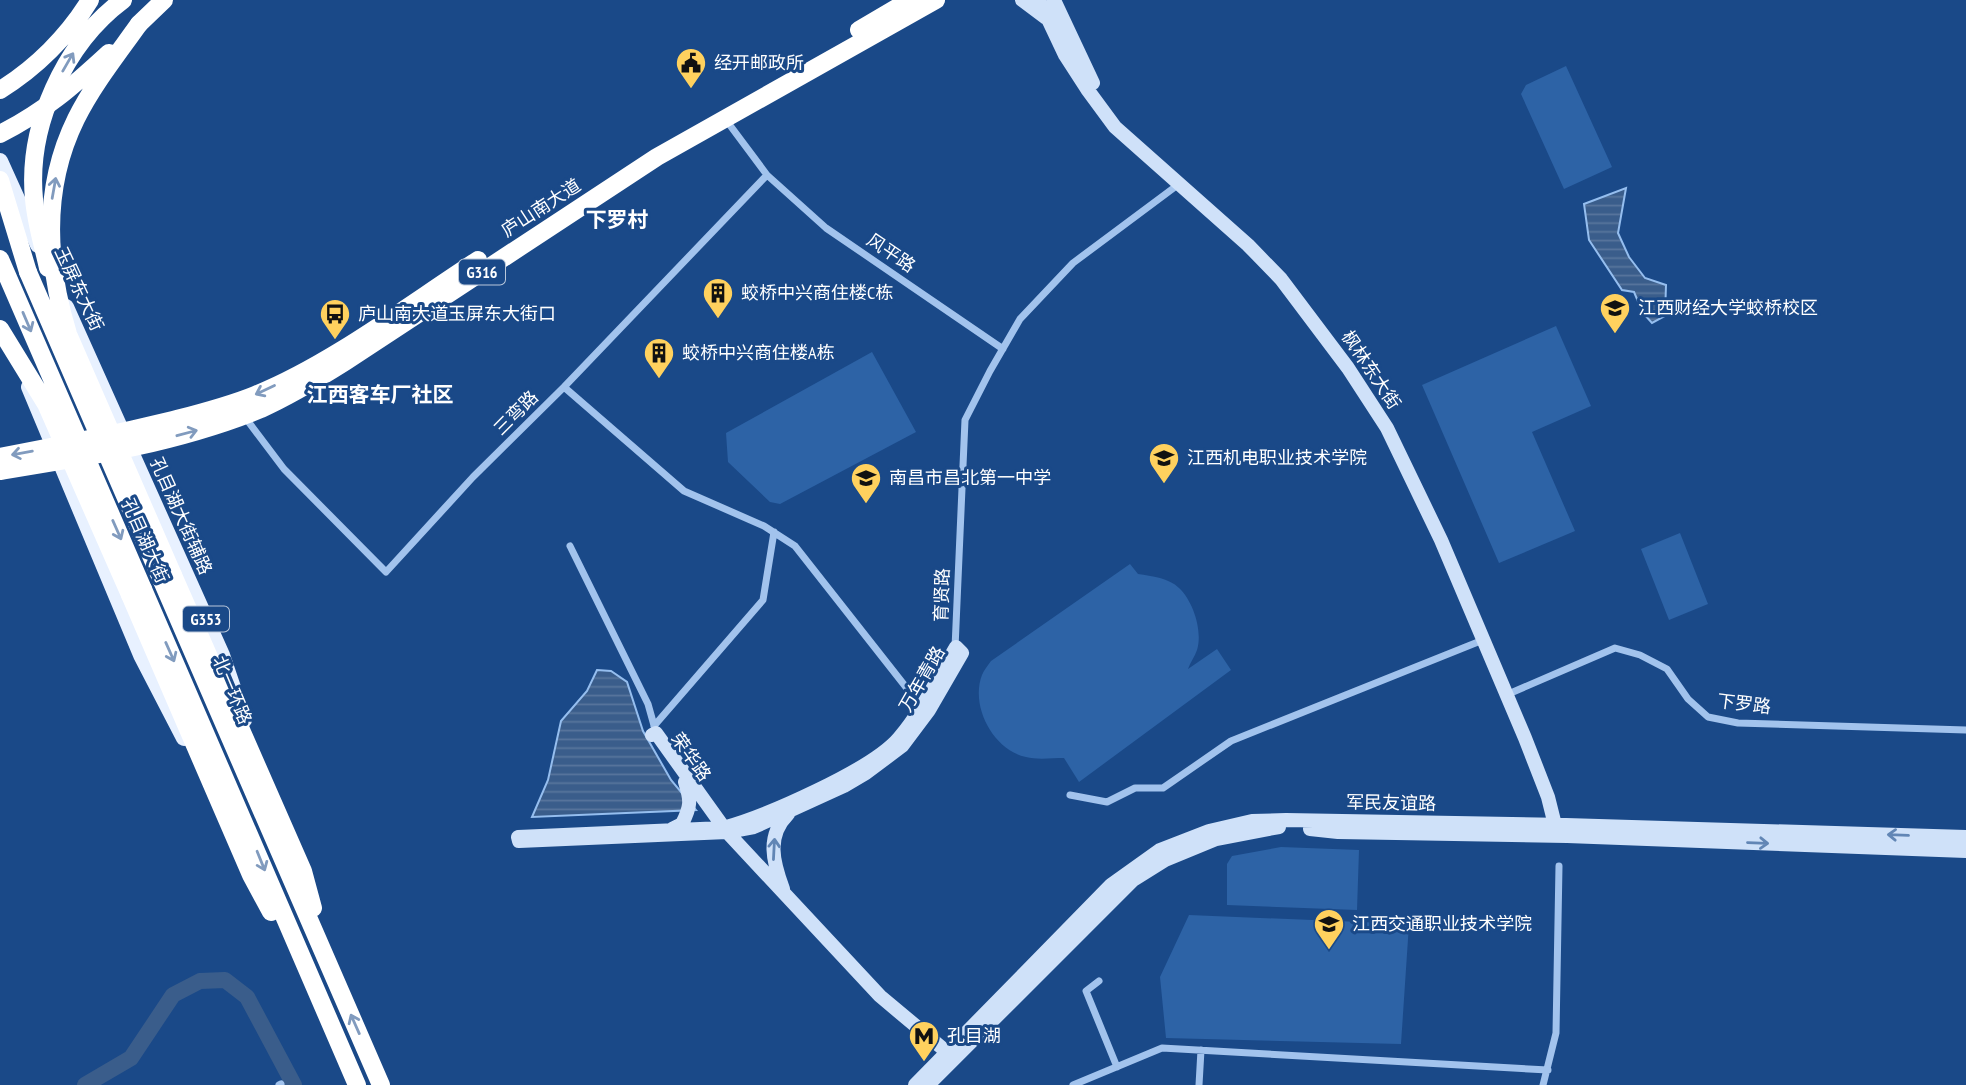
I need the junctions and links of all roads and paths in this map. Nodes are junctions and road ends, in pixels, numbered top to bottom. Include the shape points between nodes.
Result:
1 (90, 0) edge
2 (123, 0) edge
3 (164, 0) edge
4 (910, 0) edge
5 (936, 0) edge
6 (1022, 0) edge
7 (1039, 0) edge
8 (1054, 0) edge
9 (1066, 0) edge
10 (1049, 21) junction
11 (139, 24) junction
12 (1068, 31) junction
13 (0, 90) edge
14 (725, 119) junction
15 (0, 134) edge
16 (0, 161) edge
17 (767, 175) junction
18 (0, 180) edge
19 (1179, 184) junction
20 (0, 207) edge
21 (0, 259) edge
22 (48, 268) junction
23 (28, 272) junction
24 (0, 317) edge
25 (0, 329) edge
26 (1003, 349) junction
27 (564, 387) junction
28 (243, 416) junction
29 (127, 440) junction
30 (57, 454) junction
31 (0, 457) edge
32 (0, 471) edge
33 (774, 532) junction
34 (570, 546) dead end
35 (168, 578) junction
36 (136, 592) junction
37 (1483, 640) junction
38 (956, 648) junction
39 (1513, 692) junction
40 (655, 729) junction
41 (1966, 730) edge
42 (684, 780) junction
43 (1070, 795) dead end
44 (793, 809) junction
45 (276, 811) junction
46 (224, 814) junction
47 (722, 830) junction
48 (1561, 830) junction
49 (667, 831) junction
50 (1966, 837) edge
51 (1966, 851) edge
52 (1559, 866) dead end
53 (784, 893) junction
54 (328, 962) junction
55 (1098, 981) dead end
56 (318, 994) junction
57 (1201, 1050) junction
58 (949, 1058) junction
59 (1117, 1067) junction
60 (1548, 1070) junction
61 (357, 1085) edge
62 (381, 1085) edge
63 (915, 1085) edge
64 (928, 1085) edge
65 (1073, 1085) edge
66 (1199, 1085) edge
67 (1543, 1085) edge

1 - 13 highway via 32,68
22 -> 2 highway via 34,197 36,149 51,93 69,57
3 - 11 highway
4 -> 29 highway, 庐山南大道 / G316 via 628,163 290,378
5 - 14 highway, 庐山南大道 / G316
6 - 10 street
7 - 10 street, 枫林东大街
8 - 12 street, 枫林东大街
9 - 12 street
10 - 19 street, 枫林东大街 via 1065,55 1115,127
11 - 15 highway, bridge via 66,93
35 -> 11 highway, bridge via 68,334 51,257 50,210 58,161 76,118
12 - 39 street, 枫林东大街 via 1090,80 1119,122 1277,265 1356,365 1392,426
14 - 17 street
14 - 28 highway, 庐山南大道 / G316 via 657,157 345,362
16 - 22 main road, 玉屏东大街
17 - 26 street, 风平路 via 826,228
17 - 27 street, 三弯路
18 - 23 highway
19 - 26 street, 育贤路 via 1073,263 1020,319
19 - 37 street, 枫林东大街 via 1281,279 1348,368 1387,428
20 - 23 highway
21 -> 36 highway, 孔目湖大街, bridge
22 - 29 main road, 玉屏东大街
23 - 35 highway, 北一环路, bridge
24 - 30 main road
25 - 36 highway, bridge via 46,404
26 - 38 street, 育贤路 via 965,421
27 - 28 street, 三弯路 via 386,572 284,469
27 - 33 street, 育贤路 via 684,491
29 -> 28 highway, 庐山南大道 / G316
29 - 30 highway, 庐山南大道 / G316
29 - 45 main road, 孔目湖大街辅路 / G353 via 222,655
30 -> 31 highway, 庐山南大道 / G316
30 - 32 highway, 庐山南大道 / G316
30 - 46 main road via 141,655
33 - 38 street, 育贤路 via 795,546 909,691
33 - 40 street via 763,600
34 - 40 street via 648,704
35 - 45 highway
35 - 54 highway, 北一环路
36 - 46 highway
36 -> 56 highway, 孔目湖大街
37 - 43 street via 1231,741 1164,788 1135,788 1107,802
37 - 48 street, 枫林东大街
38 - 44 street, 万年青路 via 962,653 902,746 866,773
38 - 47 street, 万年青路 via 897,740 840,778
39 - 41 street, 下罗路 via 1615,648 1667,669 1688,699 1708,717 1738,723
39 - 48 street, 枫林东大街 via 1557,797
40 - 42 street, 荣华路 via 652,735
40 - 47 street, 荣华路
42 - 47 street, 荣华路
42 - 49 street via 691,799 687,814 682,824
44 - 47 street, 万年青路 via 754,827
53 -> 44 street via 772,846 780,821
45 - 54 highway, G353 via 303,871
46 - 56 highway via 251,875
47 - 49 street, 万年青路
47 - 49 street, 万年青路 via 519,841 518,837
47 - 53 street, 荣华路
47 - 58 street, 荣华路 via 877,1000
50 -> 48 street, 军民友谊路
48 -> 51 street, 军民友谊路
48 - 58 street, 军民友谊路 via 1286,820 1252,821 1209,831 1160,850 1111,885
52 - 60 street via 1556,1033
53 - 58 street, 荣华路 via 880,996
62 -> 54 highway, 北一环路 / G353
55 - 59 street via 1086,991
56 - 61 highway
57 - 59 street via 1162,1048
57 - 60 street
57 - 66 street
58 - 63 street, 军民友谊路
58 - 64 street, 军民友谊路
59 - 65 street
60 - 67 street

